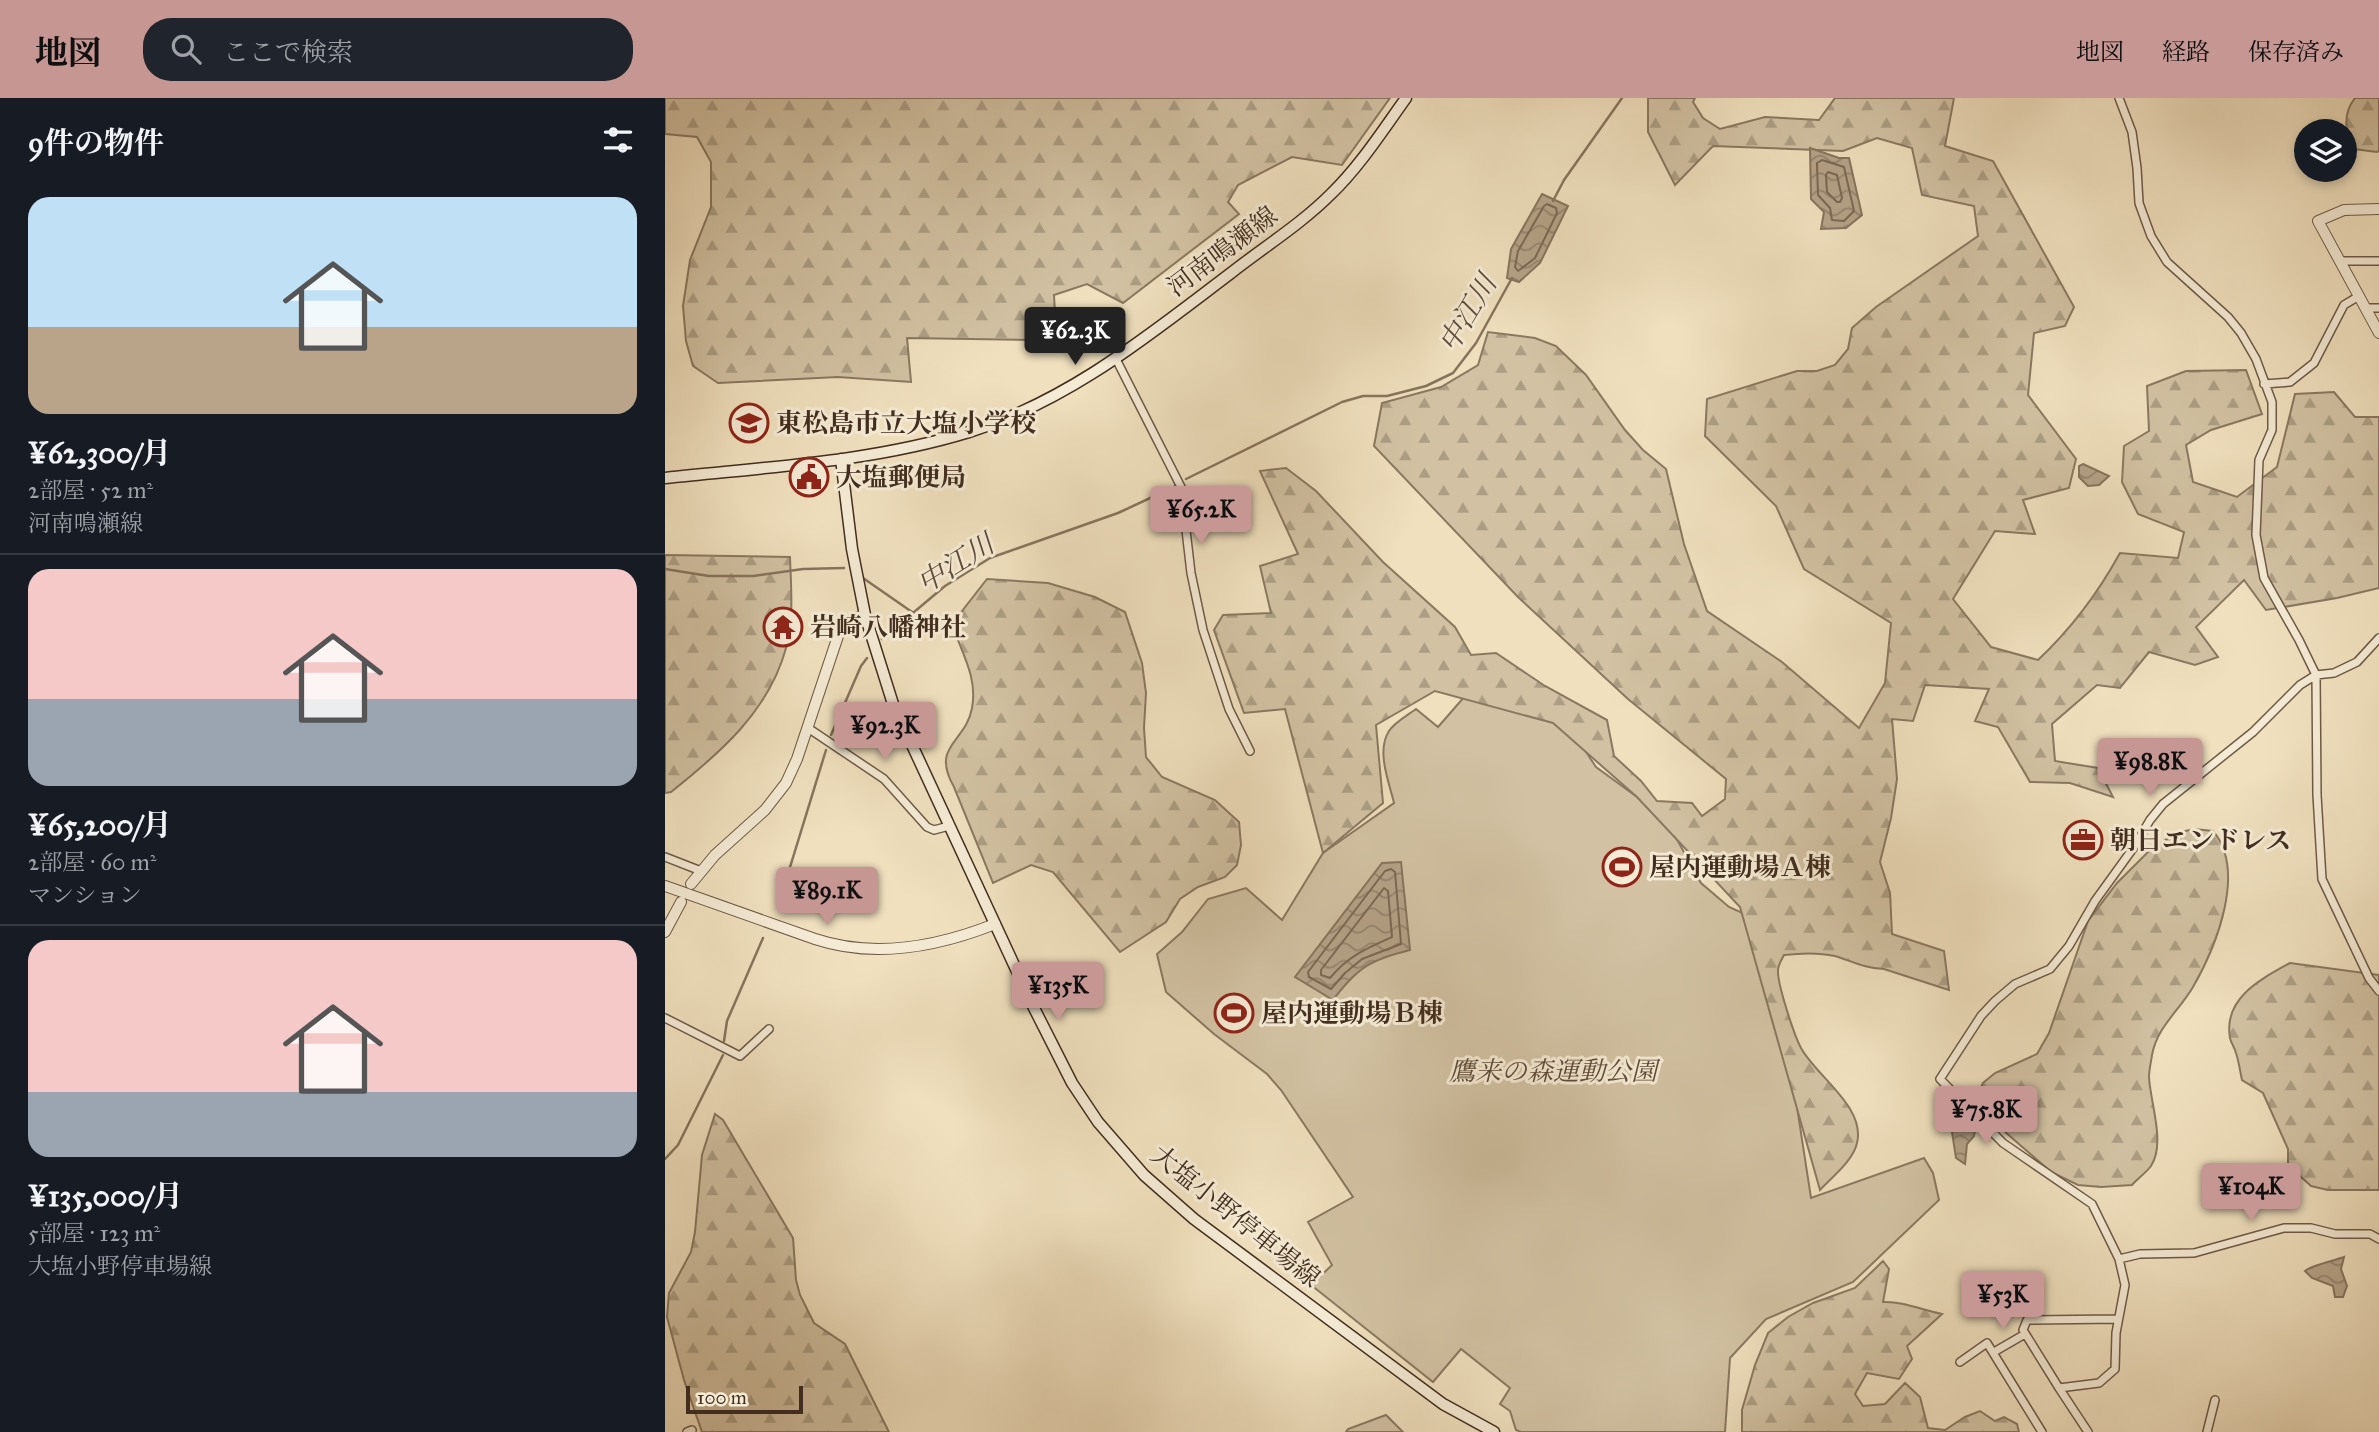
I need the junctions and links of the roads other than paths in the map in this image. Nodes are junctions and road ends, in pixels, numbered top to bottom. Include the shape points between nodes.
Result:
1 (1406, 98) edge
2 (2119, 98) edge
3 (2379, 209) edge
4 (2340, 261) junction
5 (2379, 261) edge
6 (2359, 296) junction
7 (2365, 308) junction
8 (2379, 308) edge
9 (2379, 333) edge
10 (1116, 359) junction
11 (2264, 384) junction
12 (841, 459) junction
13 (665, 478) edge
14 (865, 615) junction
15 (2379, 638) edge
16 (2316, 675) junction
17 (808, 727) junction
18 (1250, 751) dead end
19 (949, 826) junction
20 (665, 857) edge
21 (701, 871) junction
22 (691, 884) dead end
23 (665, 886) edge
24 (681, 902) dead end
25 (995, 924) junction
26 (665, 932) edge
27 (2379, 991) edge
28 (665, 1018) edge
29 (769, 1029) dead end
30 (2379, 1238) edge
31 (2119, 1259) junction
32 (2118, 1319) junction
33 (2025, 1334) junction
34 (1994, 1352) junction
35 (1960, 1362) dead end
36 (2059, 1388) junction
37 (2215, 1400) dead end
38 (1495, 1432) edge
39 (2042, 1432) edge
40 (2088, 1432) edge
41 (2207, 1432) edge

1 - 10 main road, 河南鳴瀬線 via 1364,156 1320,205
2 - 11 street via 2132,132 2139,203 2151,236 2167,262 2241,333
3 - 4 street via 2344,210 2318,221
4 - 5 street
4 - 6 street
6 - 7 street
6 - 11 street via 2344,305 2313,363 2290,382
7 - 8 street
7 - 9 street
10 - 12 main road, 河南鳴瀬線 via 1000,421 945,439
10 - 18 street via 1181,487 1203,630 1229,709
11 - 16 street via 2272,402 2272,430 2259,460 2256,535 2264,578
12 - 13 main road, 河南鳴瀬線
12 - 14 main road, 大塩小野停車場線
14 - 17 street via 852,619 839,633
14 - 19 main road, 大塩小野停車場線 via 894,704
15 - 16 street via 2357,662 2334,673
16 - 27 street via 2322,879
16 - 31 street via 2164,804 2050,970 2015,984 1996,1001 1940,1079 2003,1143 2092,1204
17 - 19 street via 884,779 927,827
17 - 21 street via 776,797
19 - 25 main road, 大塩小野停車場線
20 - 21 street
21 - 22 street
23 - 25 street via 826,943 860,950 907,949
24 - 26 street
25 - 38 main road, 大塩小野停車場線 via 1072,1083 1144,1175 1194,1219 1443,1404
28 - 29 street via 740,1056
30 - 31 street via 2284,1228 2195,1253 2148,1253
31 - 32 street via 2125,1286
32 - 33 street via 2027,1320
32 - 36 street via 2115,1369 2099,1383
33 - 34 street
33 - 36 street
34 - 35 street via 1987,1343
34 - 39 street
36 - 40 street
37 - 41 street

